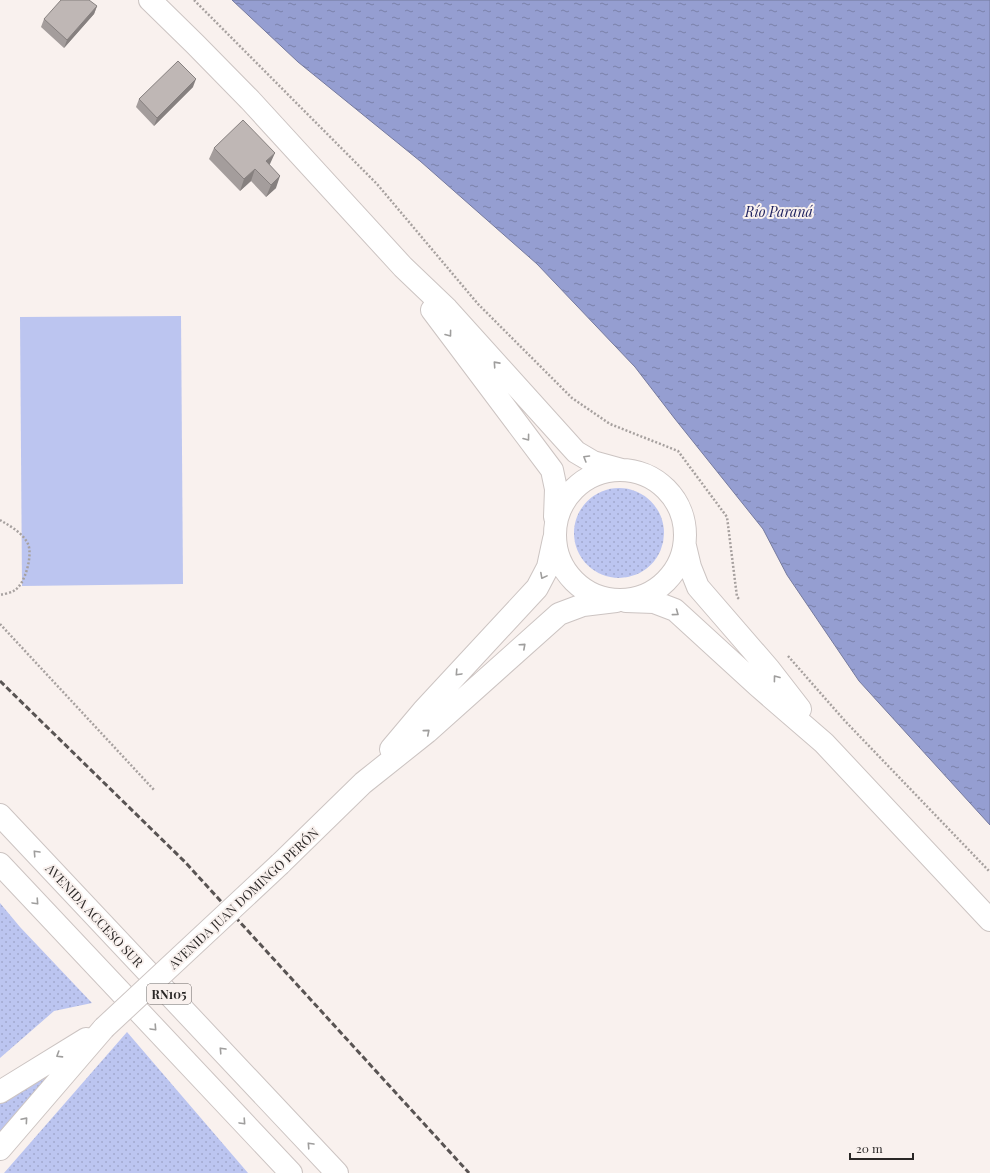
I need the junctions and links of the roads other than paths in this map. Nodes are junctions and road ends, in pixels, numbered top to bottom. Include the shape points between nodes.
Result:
1 (150, 0) edge
2 (404, 267) junction
3 (622, 470) junction
4 (555, 530) junction
5 (685, 546) junction
6 (621, 601) junction
7 (824, 743) junction
8 (363, 783) junction
9 (0, 815) edge
10 (0, 864) edge
11 (990, 920) edge
12 (104, 1028) junction
13 (0, 1092) edge
14 (0, 1149) edge
15 (291, 1173) edge
16 (337, 1173) edge

1 - 2 main road via 250,100
3 -> 2 main road via 593,462 576,452 447,309
2 -> 4 main road via 437,318 552,470 556,489
3 - 4 main road via 604,472 587,478 572,490 561,505
3 - 5 main road via 644,474 663,486 678,503 685,524
4 - 6 main road via 558,557 567,574 580,588 597,597
4 -> 8 main road via 548,567 537,588 423,711
5 - 6 main road via 678,566 665,584 647,595
7 -> 5 main road via 769,669 698,587
6 -> 7 main road via 654,602 675,610
8 -> 6 main road via 427,732 559,614 583,605
7 - 11 main road
8 - 12 main road, AVENIDA JUAN DOMINGO PERÓN, bridge
16 -> 9 main road, AVENIDA ACCESO SUR / RN105
10 -> 15 main road, RN105
12 -> 13 main road, AVENIDA JUAN DOMINGO PERÓN
14 -> 12 main road, AVENIDA JUAN DOMINGO PERÓN

